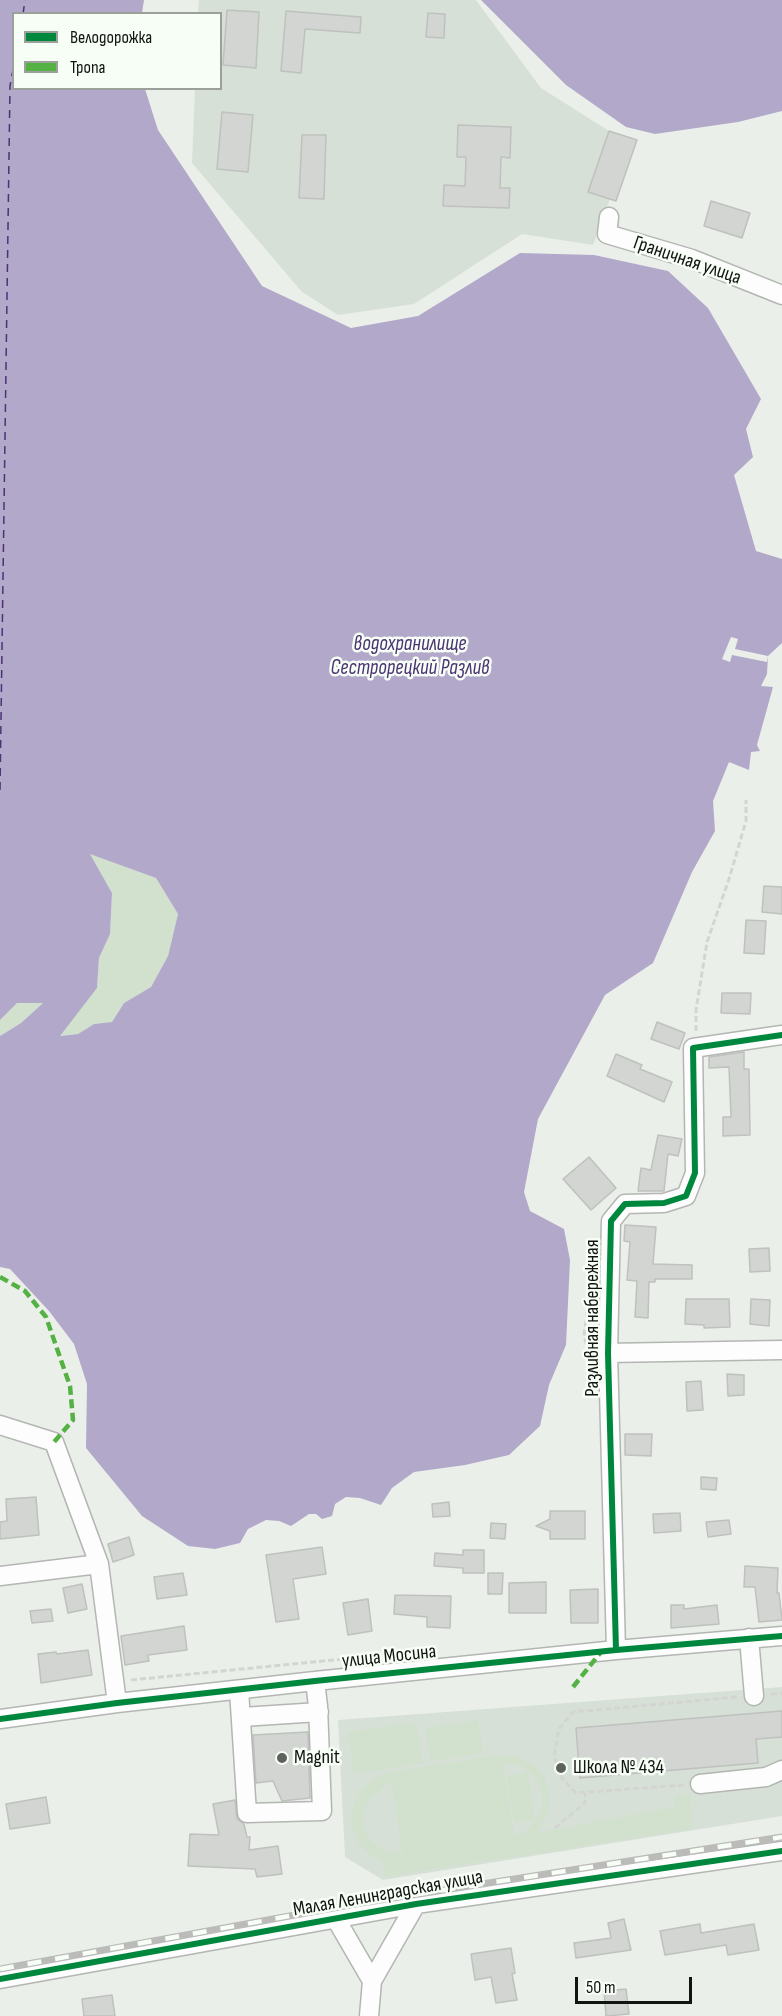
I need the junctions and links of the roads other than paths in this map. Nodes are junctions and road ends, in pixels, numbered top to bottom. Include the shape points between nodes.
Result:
1 (609, 217) dead end
2 (782, 295) edge
3 (782, 1035) edge
4 (782, 1350) edge
5 (608, 1353) junction
6 (0, 1425) edge
7 (99, 1564) junction
8 (0, 1576) edge
9 (782, 1636) edge
10 (749, 1638) junction
11 (616, 1650) junction
12 (315, 1681) junction
13 (239, 1690) junction
14 (754, 1695) road end
15 (117, 1703) junction
16 (319, 1712) junction
17 (242, 1717) junction
18 (0, 1719) edge
19 (782, 1770) edge
20 (700, 1784) road end
21 (782, 1851) edge
22 (416, 1905) junction
23 (336, 1919) junction
24 (0, 1979) edge
25 (372, 1981) junction
26 (369, 2016) edge

1 - 2 street, Граничная улица via 608,234 692,259
3 - 5 street, Разливная набережная via 693,1048 695,1173 686,1196 664,1203 625,1204 611,1221
4 - 5 street
5 - 11 street, Разливная набережная
6 - 7 street via 54,1442
7 - 8 street
7 - 15 street
9 - 10 street, улица Мосина
10 - 11 street, улица Мосина
10 - 14 street
11 - 12 street, улица Мосина
12 - 13 street, улица Мосина
12 - 16 street
13 - 15 street, улица Мосина
13 - 17 street
15 - 18 street, улица Мосина
16 - 17 street
16 - 17 street via 322,1811 247,1814
19 - 20 street via 766,1777
21 - 22 street, Малая Ленинградская улица
22 - 23 street, Малая Ленинградская улица
22 - 25 street
23 - 24 street, Малая Ленинградская улица
23 - 25 street
25 - 26 street

